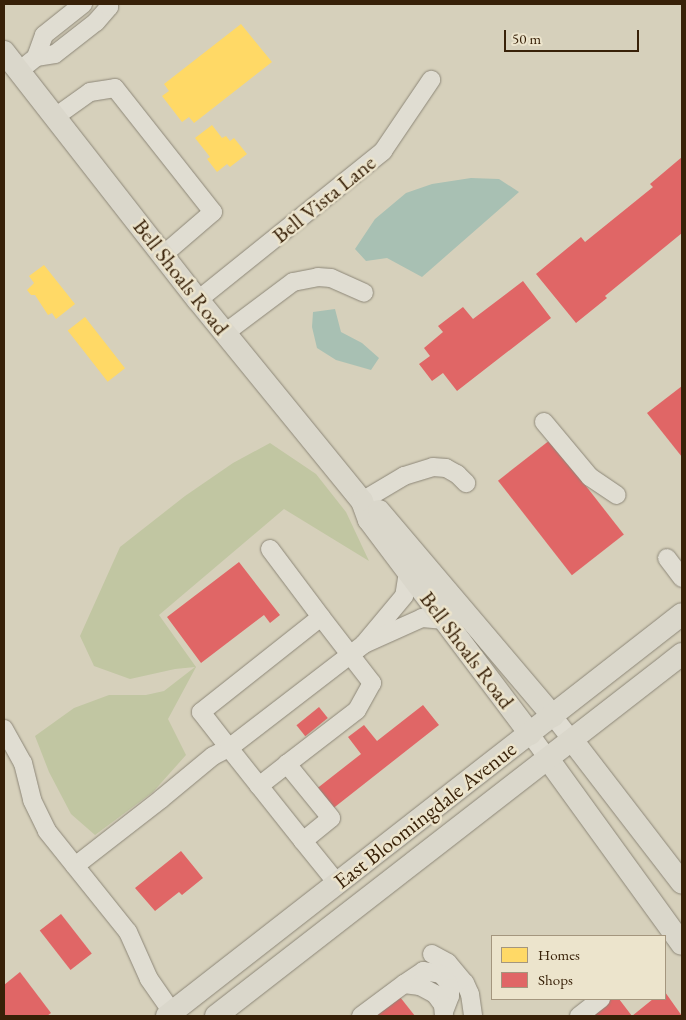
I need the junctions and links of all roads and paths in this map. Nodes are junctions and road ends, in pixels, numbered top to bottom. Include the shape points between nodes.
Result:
1 (109, 4) edge
2 (80, 6) edge
3 (90, 26) junction
4 (4, 52) edge
5 (27, 64) junction
6 (431, 80) dead end
7 (54, 117) junction
8 (163, 255) junction
9 (364, 293) dead end
10 (198, 300) junction
11 (225, 333) junction
12 (544, 422) dead end
13 (466, 484) dead end
14 (617, 495) dead end
15 (362, 501) junction
16 (270, 549) dead end
17 (667, 558) dead end
18 (408, 572) junction
19 (682, 578) edge
20 (682, 614) edge
21 (321, 617) junction
22 (445, 620) junction
23 (357, 649) junction
24 (682, 654) edge
25 (554, 716) junction
26 (4, 729) edge
27 (530, 734) junction
28 (572, 740) junction
29 (229, 748) junction
30 (548, 759) junction
31 (287, 764) junction
32 (259, 786) junction
33 (303, 840) junction
34 (75, 866) junction
35 (337, 883) junction
36 (682, 883) edge
37 (682, 944) edge
38 (432, 954) dead end
39 (601, 1000) edge
40 (473, 1013) edge
41 (170, 1014) edge
42 (444, 1014) edge
43 (216, 1016) edge
44 (361, 1016) edge
45 (579, 1016) edge

1 - 3 street
2 - 3 street
2 - 5 street via 44,35
3 - 5 street via 55,54
4 - 5 main road, Bell Shoals Road
5 - 7 main road, Bell Shoals Road
6 - 10 street, Bell Vista Lane via 383,151
7 - 8 main road, Bell Shoals Road
7 - 8 street via 90,92 116,88 213,212
8 - 10 main road, Bell Shoals Road
9 - 11 street via 331,278 318,276 293,282
10 - 11 main road, Bell Shoals Road
11 - 15 main road, Bell Shoals Road
12 - 14 street via 590,477
13 - 15 street via 446,468 433,467 404,476
15 - 18 main road, Bell Shoals Road via 369,520
15 - 25 main road, Bell Shoals Road via 378,510
16 - 21 street
17 - 19 street
18 - 22 main road, Bell Shoals Road
18 - 23 street via 404,596
20 - 25 main road, East Bloomingdale Avenue
21 - 23 street
21 - 29 street via 201,712
22 - 23 street via 422,618
22 - 27 main road, Bell Shoals Road
23 - 29 street
23 - 31 street via 372,683 357,710
24 - 28 main road, East Bloomingdale Avenue
25 - 27 main road, East Bloomingdale Avenue
25 - 28 street, Bell Shoals Road
26 - 34 street via 23,763 39,817
27 - 30 street, Bell Shoals Road
27 - 35 main road, East Bloomingdale Avenue
28 - 30 main road, East Bloomingdale Avenue
28 - 36 main road, Bell Shoals Road
29 - 32 street
29 - 34 street via 213,756
30 - 37 main road, Bell Shoals Road
30 - 43 main road, East Bloomingdale Avenue
31 - 32 street
31 - 33 street via 331,818
32 - 33 street
33 - 35 street
34 - 41 street via 128,932 149,980
35 - 41 main road, East Bloomingdale Avenue
38 - 40 street via 458,972 470,994
39 - 45 street
42 - 44 street via 450,996 448,982 441,974 423,971

